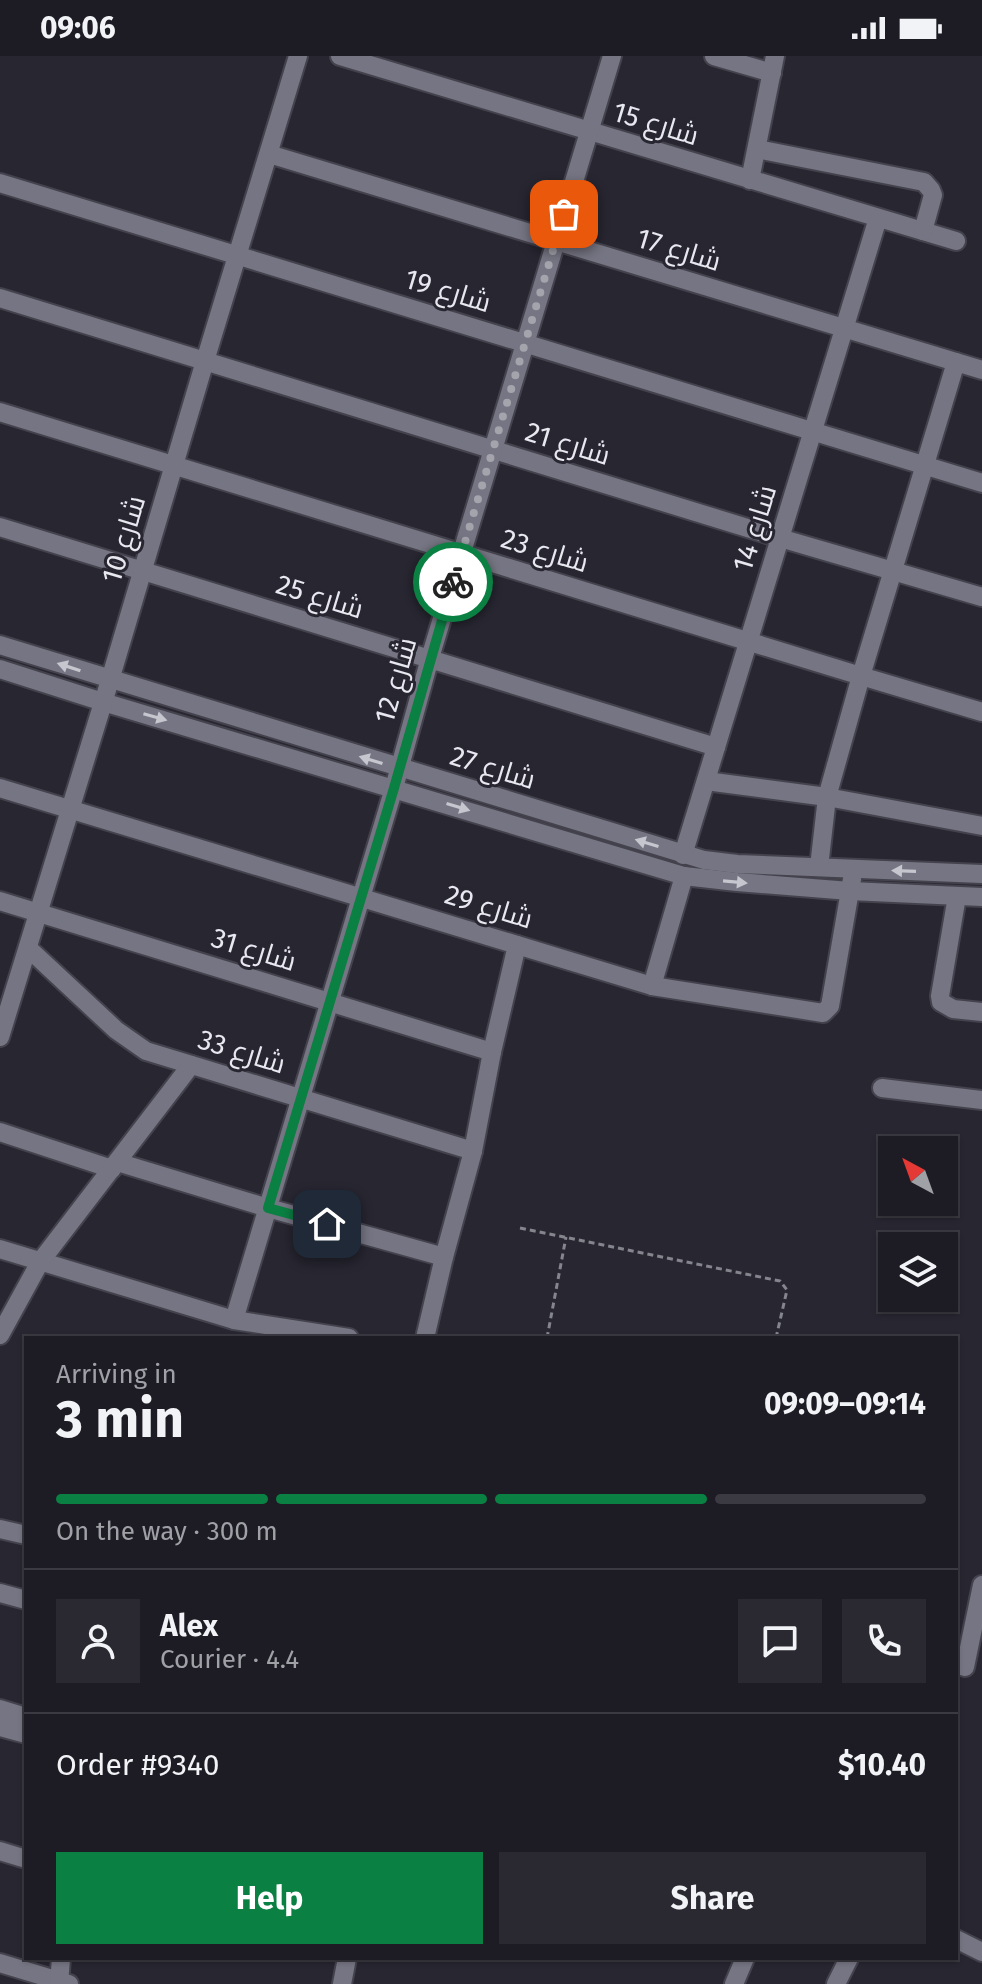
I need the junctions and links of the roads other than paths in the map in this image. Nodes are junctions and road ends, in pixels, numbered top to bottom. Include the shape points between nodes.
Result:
1 (298, 56) edge
2 (340, 56) edge
3 (612, 56) edge
4 (714, 56) edge
5 (773, 65) edge
6 (589, 132) junction
7 (757, 149) junction
8 (269, 154) junction
9 (750, 180) junction
10 (0, 183) edge
11 (878, 218) junction
12 (923, 231) junction
13 (956, 241) dead end
14 (556, 242) junction
15 (238, 254) junction
16 (0, 298) edge
17 (844, 328) junction
18 (525, 344) junction
19 (205, 361) junction
20 (956, 362) junction
21 (982, 370) edge
22 (0, 412) edge
23 (812, 432) junction
24 (493, 449) junction
25 (174, 466) junction
26 (924, 467) junction
27 (982, 483) edge
28 (0, 527) edge
29 (780, 538) junction
30 (462, 553) junction
31 (143, 570) junction
32 (892, 571) junction
33 (982, 597) edge
34 (748, 642) junction
35 (0, 645) edge
36 (430, 658) junction
37 (0, 669) edge
38 (861, 676) junction
39 (110, 680) junction
40 (103, 702) junction
41 (982, 712) edge
42 (716, 747) junction
43 (400, 768) junction
44 (706, 781) junction
45 (0, 788) edge
46 (394, 788) junction
47 (827, 797) junction
48 (70, 809) junction
49 (982, 826) edge
50 (683, 855) junction
51 (819, 867) junction
52 (854, 869) junction
53 (982, 874) edge
54 (684, 876) junction
55 (850, 891) junction
56 (362, 896) junction
57 (957, 896) junction
58 (982, 897) edge
59 (0, 901) edge
60 (38, 913) junction
61 (517, 945) junction
62 (28, 948) junction
63 (652, 986) junction
64 (330, 1002) junction
65 (982, 1012) edge
66 (3, 1018) edge
67 (0, 1037) edge
68 (492, 1052) junction
69 (191, 1065) junction
70 (882, 1088) dead end
71 (301, 1098) junction
72 (982, 1100) edge
73 (0, 1132) edge
74 (473, 1151) junction
75 (114, 1165) junction
76 (268, 1208) junction
77 (0, 1249) edge
78 (444, 1257) junction
79 (40, 1262) junction
80 (234, 1320) junction
81 (0, 1335) edge
82 (336, 1336) edge
83 (425, 1336) edge
84 (0, 1529) edge
85 (24, 1535) edge
86 (982, 1585) edge
87 (0, 1593) edge
88 (24, 1599) edge
89 (968, 1668) edge
90 (0, 1709) edge
91 (24, 1716) edge
92 (0, 1727) edge
93 (24, 1733) edge
94 (0, 1851) edge
95 (24, 1858) edge
96 (958, 1940) edge
97 (982, 1952) edge
98 (61, 1960) edge
99 (347, 1960) edge
100 (744, 1960) edge
101 (848, 1960) edge
102 (0, 1963) edge
103 (63, 1983) edge
104 (342, 1984) edge
105 (734, 1984) edge
106 (836, 1984) edge

1 - 8 street, شارع 10
2 - 6 street, شارع 15
3 - 6 street, شارع 12
4 - 5 street
5 - 7 street
6 - 9 street, شارع 15
6 - 14 street, شارع 12
7 - 9 street
7 - 12 street via 924,182 933,201
8 - 14 street, شارع 17
8 - 15 street, شارع 10
9 - 11 street, شارع 15
10 - 15 street, شارع 19
11 - 12 street, شارع 15
11 - 17 street, شارع 14
12 - 13 street, شارع 15
14 - 17 street, شارع 17
14 - 18 street, شارع 12
15 - 18 street, شارع 19
15 - 19 street, شارع 10
16 - 19 street, شارع 21
17 - 20 street, شارع 17
17 - 23 street, شارع 14
18 - 23 street, شارع 19
18 - 24 street, شارع 12
19 - 24 street, شارع 21
19 - 25 street, شارع 10
20 - 21 street, شارع 17
20 - 26 street
22 - 25 street, شارع 23
23 - 26 street, شارع 19
23 - 29 street, شارع 14
24 - 29 street, شارع 21
24 - 30 street, شارع 12
25 - 30 street, شارع 23
25 - 31 street, شارع 10
26 - 27 street, شارع 19
26 - 32 street
28 - 31 street, شارع 25
29 - 32 street, شارع 21
29 - 34 street, شارع 14
30 - 34 street, شارع 23
30 - 36 street, شارع 12
31 - 36 street, شارع 25
31 - 39 street, شارع 10
32 - 33 street, شارع 21
32 - 38 street
34 - 38 street, شارع 23
34 - 42 street, شارع 14
39 -> 35 street, شارع 27
36 - 42 street, شارع 25
36 - 43 street, شارع 12
37 - 40 street, شارع 27
38 - 41 street, شارع 23
38 - 47 street
39 - 40 street, شارع 10
43 -> 39 street, شارع 27
40 -> 46 street, شارع 27
40 - 48 street, شارع 10
42 - 44 street, شارع 14
43 - 46 street, شارع 12
50 -> 43 street, شارع 27
44 - 47 street
44 - 50 street, شارع 14
45 - 48 street, شارع 29
46 -> 54 street, شارع 27
46 - 56 street, شارع 12
47 - 49 street
47 - 51 street
48 - 56 street, شارع 29
48 - 60 street, شارع 10
50 - 51 street, شارع 27 via 737,864
51 - 52 street, شارع 27
53 -> 52 street, شارع 27
52 - 55 street, شارع 29
54 -> 55 street, شارع 27
54 - 63 street
55 - 57 street, شارع 27
55 - 63 street, شارع 29 via 830,1006 823,1013
56 - 61 street, شارع 29
56 - 64 street, شارع 12
57 - 58 street, شارع 27
57 - 65 street via 941,1002
59 - 60 street, شارع 31
60 - 62 street, شارع 10
60 - 64 street, شارع 31
61 - 63 street, شارع 29
61 - 68 street
62 - 66 street, شارع 10
62 - 69 street, شارع 33 via 125,1039
64 - 68 street, شارع 31
64 - 71 street, شارع 12
66 - 67 street, شارع 10
68 - 74 street
69 - 71 street, شارع 33
69 - 75 street
70 - 72 street
71 - 74 street, شارع 33
71 - 76 street, شارع 12
73 - 75 street
74 - 78 street
75 - 76 street
75 - 79 street
76 - 78 street
76 - 80 street, شارع 12
77 - 79 street
78 - 83 street
79 - 80 street
79 - 81 street
80 - 82 street
84 - 85 street
86 - 89 street
87 - 88 street
90 - 91 street
92 - 93 street
94 - 95 street
96 - 97 street
98 - 103 street
99 - 104 street
100 - 105 street
101 - 106 street
102 - 103 street

